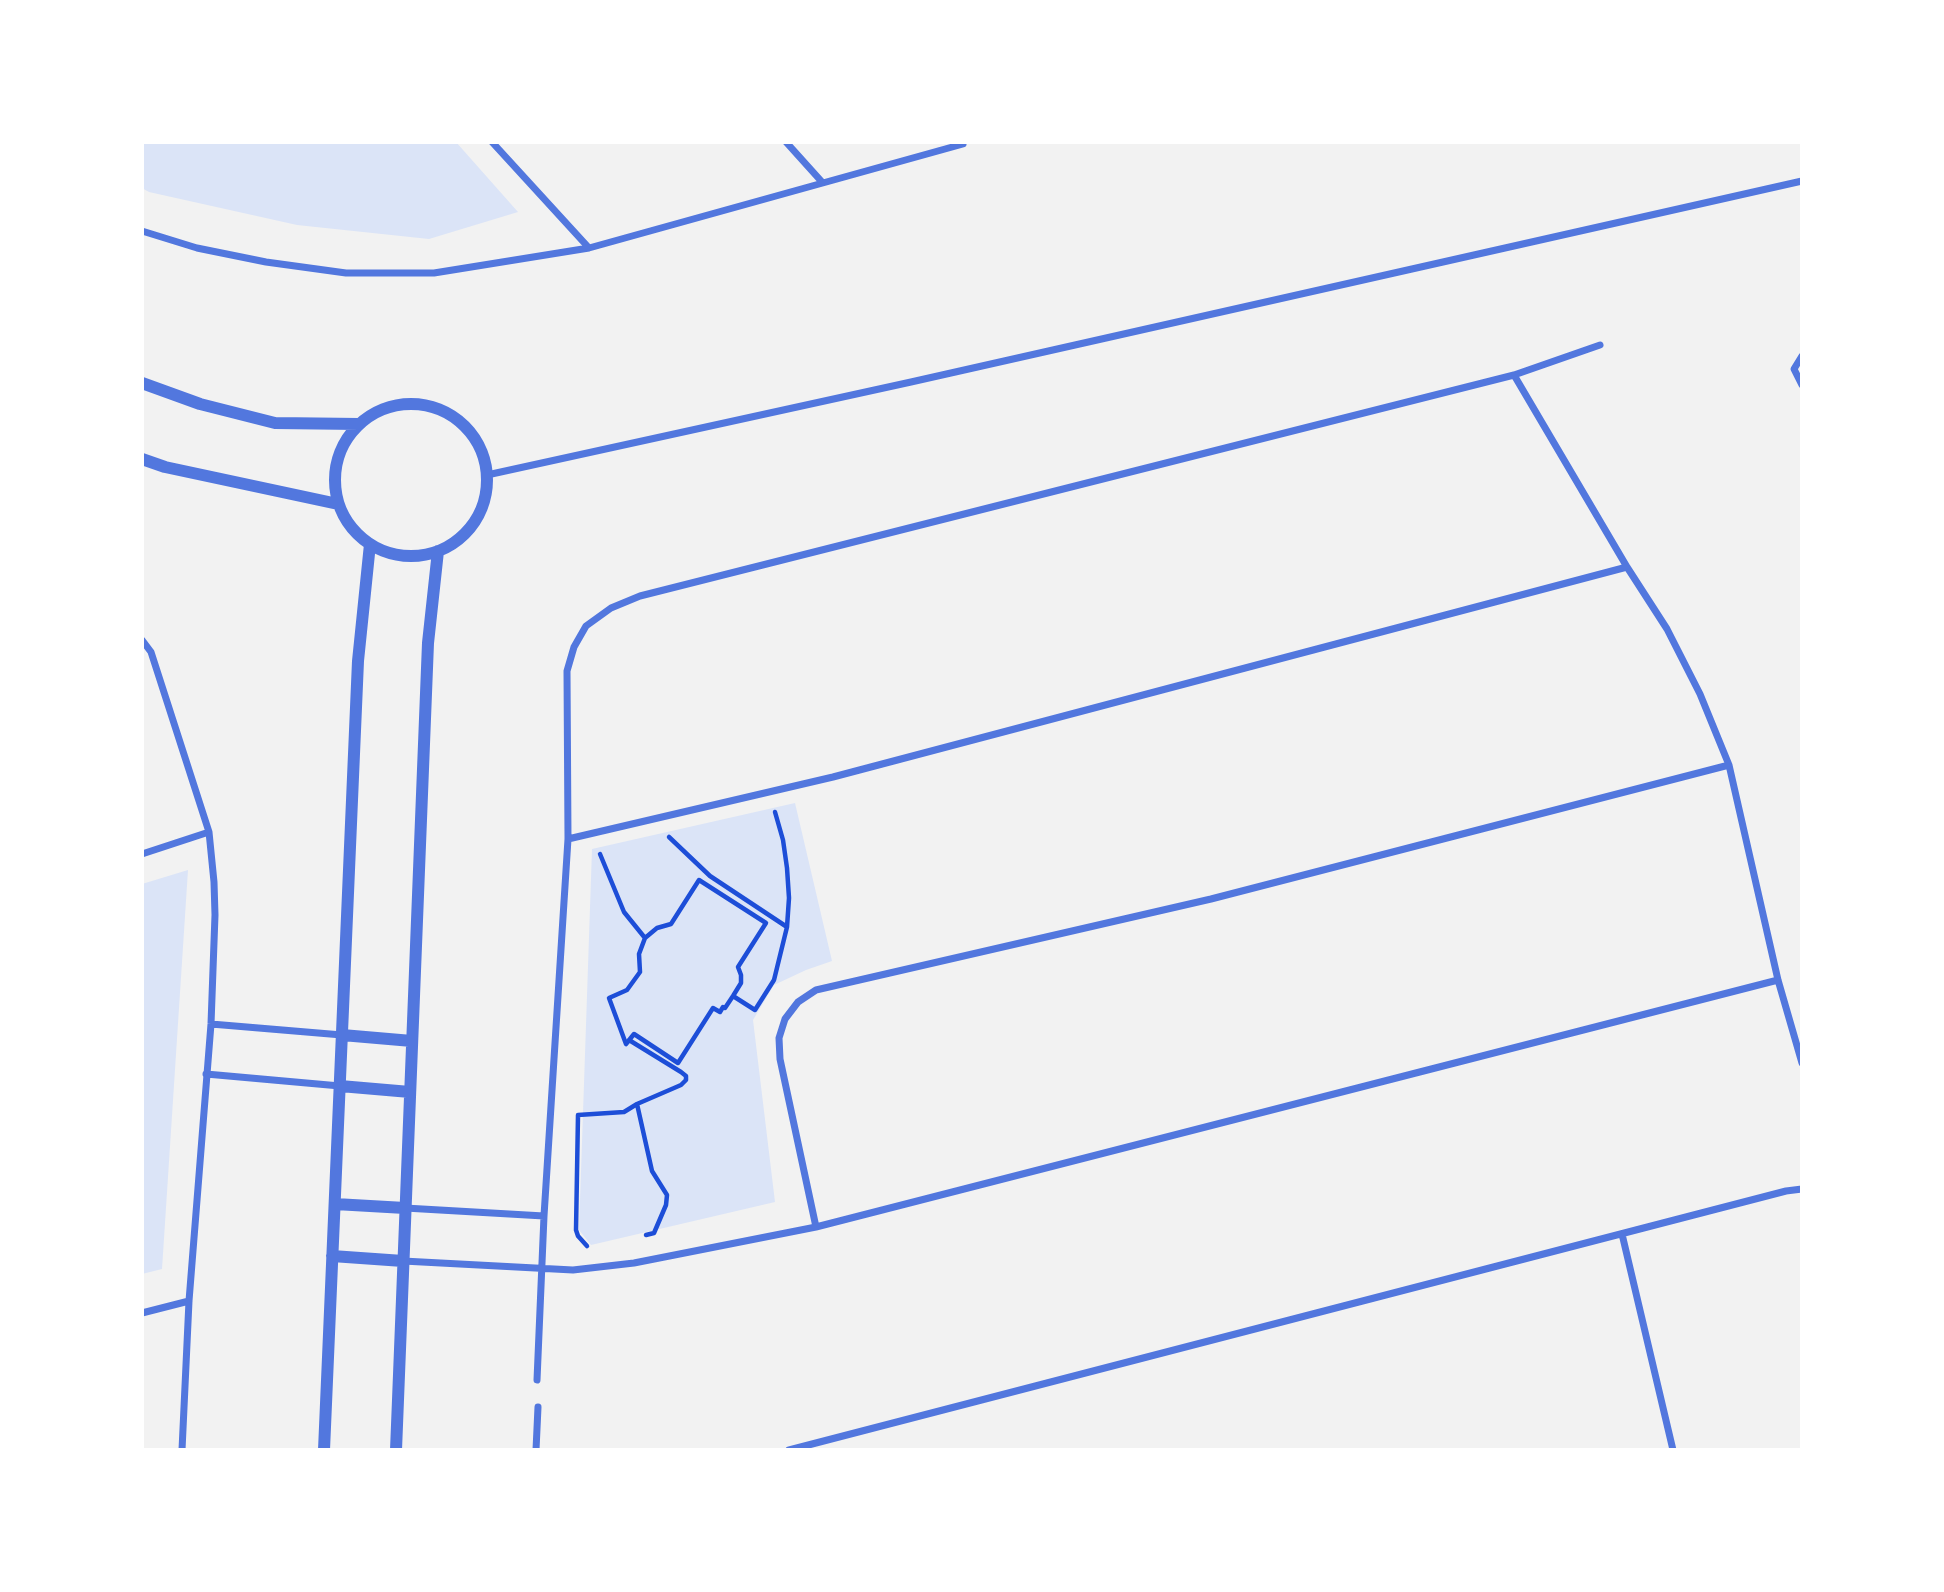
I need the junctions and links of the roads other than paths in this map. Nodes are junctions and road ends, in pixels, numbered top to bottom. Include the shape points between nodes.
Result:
1 (492, 142) edge
2 (786, 142) edge
3 (963, 144) dead end
4 (1802, 181) edge
5 (822, 182) junction
6 (142, 231) edge
7 (589, 248) junction
8 (1600, 345) dead end
9 (1802, 356) edge
10 (1514, 374) junction
11 (142, 383) edge
12 (1802, 385) edge
13 (359, 424) junction
14 (142, 458) edge
15 (487, 475) junction
16 (338, 503) junction
17 (370, 544) junction
18 (438, 551) junction
19 (1627, 566) junction
20 (142, 640) edge
21 (1729, 765) junction
22 (209, 832) junction
23 (568, 839) junction
24 (142, 854) edge
25 (1779, 979) junction
26 (211, 1024) junction
27 (342, 1035) junction
28 (412, 1041) junction
29 (1802, 1063) edge
30 (206, 1074) junction
31 (340, 1086) junction
32 (410, 1092) junction
33 (1802, 1189) edge
34 (335, 1204) junction
35 (405, 1208) junction
36 (544, 1216) junction
37 (816, 1227) junction
38 (1622, 1234) junction
39 (332, 1256) junction
40 (403, 1261) junction
41 (542, 1269) junction
42 (189, 1301) junction
43 (142, 1313) edge
44 (537, 1381) dead end
45 (538, 1406) dead end
46 (182, 1450) edge
47 (324, 1450) edge
48 (396, 1450) edge
49 (536, 1450) edge
50 (789, 1450) edge
51 (1672, 1450) edge

1 - 7 street
2 - 5 street
3 - 5 street
4 - 15 street
5 - 7 street
6 - 7 street via 266,262 346,273 435,274
8 - 10 street
9 - 12 street via 1794,369
10 - 19 street
10 - 23 street via 640,596 611,608 586,626 567,671
11 - 13 street via 275,423
13 - 15 street via 379,411 403,404 427,406 450,415 475,441
13 - 16 street via 345,440 337,461
14 - 16 street via 165,467
15 - 18 street via 485,499 476,521 459,539
16 - 17 street via 351,527
17 - 18 street via 392,554
17 - 27 street via 358,661
18 - 28 street via 428,643
19 - 21 street via 1667,629
19 - 23 street via 832,777
20 - 22 street via 151,652
21 - 25 street
21 - 37 street via 1211,899 816,990 798,1002 785,1019 779,1038
22 - 24 street
22 - 26 street via 215,915
23 - 36 street
25 - 29 street
25 - 37 street
26 - 27 street
26 - 30 street
27 - 28 street
27 - 31 street
28 - 32 street
30 - 31 street
30 - 42 street
31 - 32 street
31 - 34 street
32 - 35 street
33 - 38 street
34 - 35 street
34 - 39 street
35 - 36 street
35 - 40 street
36 - 41 street
37 - 41 street via 624,1265
38 - 50 street
38 - 51 street
39 - 40 street
39 - 47 street
40 - 41 street
40 - 48 street
41 - 44 street
42 - 43 street
42 - 46 street
45 - 49 street

